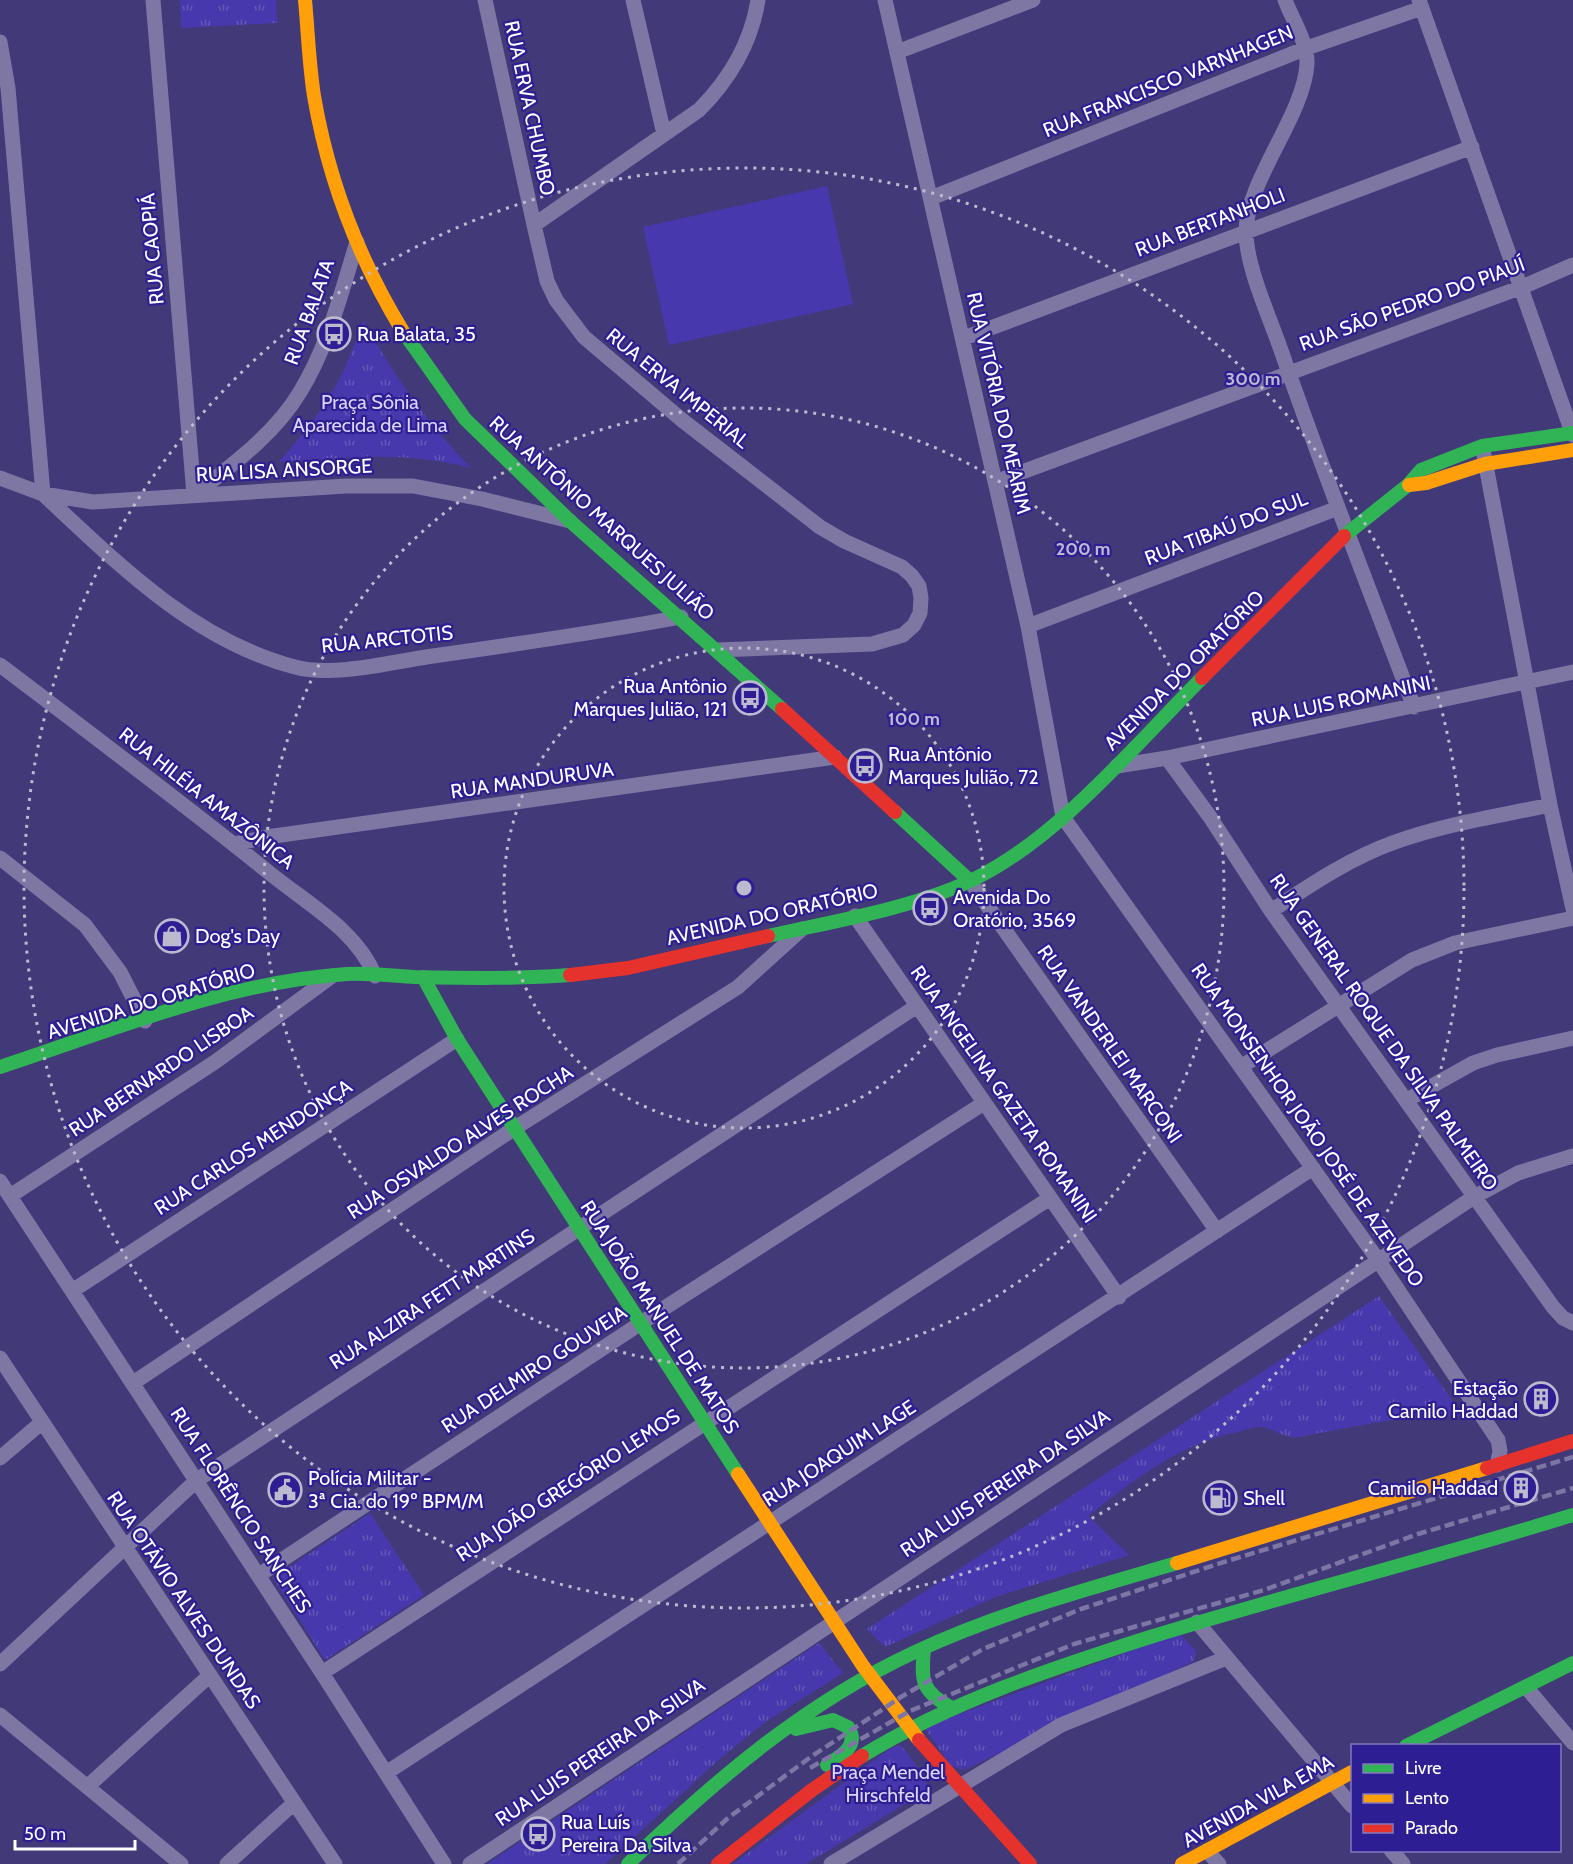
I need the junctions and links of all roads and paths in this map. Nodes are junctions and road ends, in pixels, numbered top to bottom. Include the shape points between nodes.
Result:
1 (153, 0) edge
2 (306, 0) edge
3 (485, 0) edge
4 (633, 0) edge
5 (758, 0) edge
6 (885, 0) edge
7 (1033, 0) edge
8 (1285, 0) edge
9 (1420, 4) edge
10 (0, 42) edge
11 (1304, 49) junction
12 (897, 52) junction
13 (664, 134) junction
14 (1472, 147) junction
15 (931, 198) junction
16 (534, 225) junction
17 (1246, 230) junction
18 (357, 242) junction
19 (1573, 265) edge
20 (1522, 287) junction
21 (964, 338) junction
22 (1289, 372) junction
23 (1573, 434) edge
24 (1482, 446) junction
25 (1573, 450) edge
26 (1485, 464) junction
27 (0, 478) edge
28 (995, 482) junction
29 (1408, 485) junction
30 (43, 494) junction
31 (194, 495) junction
32 (1338, 508) junction
33 (570, 521) junction
34 (1347, 533) junction
35 (681, 617) junction
36 (1028, 626) junction
37 (717, 650) junction
38 (0, 665) edge
39 (1573, 672) edge
40 (1528, 682) junction
41 (1414, 707) junction
42 (835, 757) junction
43 (1167, 758) junction
44 (1116, 766) junction
45 (1550, 805) junction
46 (1063, 817) junction
47 (234, 844) junction
48 (0, 858) edge
49 (970, 881) junction
50 (1573, 909) edge
51 (1271, 911) junction
52 (855, 916) junction
53 (1573, 918) edge
54 (803, 928) junction
55 (332, 976) junction
56 (375, 976) junction
57 (423, 978) junction
58 (1338, 1004) junction
59 (917, 1006) junction
60 (145, 1021) junction
61 (1573, 1038) edge
62 (457, 1039) junction
63 (1242, 1066) junction
64 (0, 1067) edge
65 (1407, 1100) junction
66 (984, 1103) junction
67 (514, 1128) junction
68 (1573, 1156) edge
69 (1313, 1168) junction
70 (0, 1181) edge
71 (10, 1196) junction
72 (1474, 1197) junction
73 (1050, 1198) junction
74 (579, 1228) junction
75 (1217, 1231) junction
76 (1378, 1260) junction
77 (72, 1291) junction
78 (1119, 1297) junction
79 (641, 1323) junction
80 (1573, 1323) edge
81 (0, 1358) edge
82 (134, 1383) junction
83 (705, 1421) junction
84 (41, 1423) junction
85 (1573, 1441) edge
86 (0, 1458) edge
87 (1497, 1465) junction
88 (197, 1480) junction
89 (1573, 1515) edge
90 (769, 1522) junction
91 (124, 1548) junction
92 (259, 1575) junction
93 (835, 1621) junction
94 (1197, 1622) junction
95 (924, 1649) junction
96 (1226, 1658) junction
97 (1573, 1663) edge
98 (0, 1664) edge
99 (322, 1673) junction
100 (870, 1675) junction
101 (209, 1676) junction
102 (1526, 1687) junction
103 (950, 1707) junction
104 (0, 1715) edge
105 (907, 1729) junction
106 (771, 1736) junction
107 (1573, 1743) edge
108 (1410, 1744) edge
109 (386, 1773) junction
110 (1351, 1773) edge
111 (1332, 1782) junction
112 (88, 1786) junction
113 (957, 1786) junction
114 (294, 1803) junction
115 (1351, 1804) edge
116 (1208, 1851) junction
117 (1392, 1852) edge
118 (838, 1862) edge
119 (181, 1864) edge
120 (227, 1864) edge
121 (335, 1864) edge
122 (444, 1864) edge
123 (470, 1864) edge
124 (628, 1864) edge
125 (717, 1864) edge
126 (1030, 1864) edge
127 (1182, 1864) edge
128 (1219, 1864) edge
129 (1402, 1864) edge

1 - 31 street, RUA CAOPIÁ
2 - 18 main road, RUA ANTÔNIO MARQUES JULIÃO via 314,94 324,144
3 - 16 street, RUA ERVA CHUMBO
4 - 13 street
5 - 13 street via 738,60 721,87 699,110
6 - 12 street, RUA VITÓRIA DO MEARIM
7 - 12 street
8 - 11 street
9 - 11 street, RUA FRANCISCO VARNHAGEN
9 - 14 street
10 - 30 street via 8,88
11 - 15 street, RUA FRANCISCO VARNHAGEN
11 - 17 street via 1304,79 1259,187
12 - 15 street, RUA VITÓRIA DO MEARIM
13 - 16 street
14 - 17 street, RUA BERTANHOLI
14 - 20 street
15 - 21 street, RUA VITÓRIA DO MEARIM
16 - 37 street, RUA ERVA IMPERIAL via 547,281 584,337 682,420 820,527 902,567 919,586 920,613 903,635 873,644
17 - 21 street, RUA BERTANHOLI
17 - 22 street via 1254,271
18 - 31 street, RUA BALATA via 316,362 299,394 243,456
18 - 33 main road, RUA ANTÔNIO MARQUES JULIÃO via 376,287 413,348 465,419
19 - 20 street, RUA SÃO PEDRO DO PIAUÍ
20 - 22 street, RUA SÃO PEDRO DO PIAUÍ
20 - 23 street
21 - 28 street, RUA VITÓRIA DO MEARIM
22 - 28 street, RUA SÃO PEDRO DO PIAUÍ
22 - 32 street
23 - 24 main road, AVENIDA DO ORATÓRIO
24 - 26 street
24 - 29 main road, AVENIDA DO ORATÓRIO via 1421,470
25 - 26 main road, AVENIDA DO ORATÓRIO
26 - 29 main road, AVENIDA DO ORATÓRIO
26 - 40 street
27 - 30 street, RUA LISA ANSORGE
28 - 36 street, RUA VITÓRIA DO MEARIM
29 - 34 main road, AVENIDA DO ORATÓRIO
30 - 31 street, RUA LISA ANSORGE via 93,502
30 - 35 street, RUA ARCTOTIS via 99,547 168,603 246,650 298,668 367,666
31 - 33 street, RUA LISA ANSORGE via 414,486
32 - 34 street
32 - 36 street, RUA TIBAÚ DO SUL
33 - 35 main road, RUA ANTÔNIO MARQUES JULIÃO
34 - 41 street
34 - 44 main road, AVENIDA DO ORATÓRIO
35 - 37 main road, RUA ANTÔNIO MARQUES JULIÃO
36 - 46 street, RUA VITÓRIA DO MEARIM
37 - 42 main road, RUA ANTÔNIO MARQUES JULIÃO
38 - 47 street, RUA HILÉIA AMAZÔNICA
39 - 40 street, RUA LUIS ROMANINI
40 - 41 street, RUA LUIS ROMANINI
40 - 45 street
41 - 43 street, RUA LUIS ROMANINI
42 - 47 street, RUA MANDURUVA
42 - 49 main road, RUA ANTÔNIO MARQUES JULIÃO
43 - 44 street, RUA LUIS ROMANINI
43 - 51 street, RUA GENERAL ROQUE DA SILVA PALMEIRO
44 - 46 main road, AVENIDA DO ORATÓRIO
45 - 50 street
45 - 51 street via 1432,830 1393,843 1318,879
46 - 49 main road, AVENIDA DO ORATÓRIO via 1032,843
46 - 63 street, RUA MONSENHOR JOÃO JOSÉ DE AZEVEDO
47 - 56 street, RUA HILÉIA AMAZÔNICA via 358,945
48 - 60 street via 85,925 120,972
49 - 52 main road, AVENIDA DO ORATÓRIO
49 - 75 street, RUA VANDERLEI MARCONI
51 - 58 street, RUA GENERAL ROQUE DA SILVA PALMEIRO
52 - 54 main road, AVENIDA DO ORATÓRIO
52 - 59 street, RUA ANGELINA GAZETA ROMANINI
53 - 58 street via 1455,943 1412,960
54 - 57 main road, AVENIDA DO ORATÓRIO via 591,974
54 - 67 street, RUA OSVALDO ALVES ROCHA via 738,987
55 - 56 main road, AVENIDA DO ORATÓRIO
55 - 60 main road, AVENIDA DO ORATÓRIO via 235,993
55 - 71 street, RUA BERNARDO LISBOA via 215,1062
56 - 57 main road, AVENIDA DO ORATÓRIO
57 - 62 main road, RUA JOÃO MANUEL DE MATOS
58 - 63 street
58 - 65 street, RUA GENERAL ROQUE DA SILVA PALMEIRO
59 - 66 street, RUA ANGELINA GAZETA ROMANINI
59 - 74 street, RUA ALZIRA FETT MARTINS
60 - 64 main road, AVENIDA DO ORATÓRIO
61 - 65 street via 1473,1063
62 - 67 main road, RUA JOÃO MANUEL DE MATOS
62 - 77 street, RUA CARLOS MENDONÇA
63 - 69 street, RUA MONSENHOR JOÃO JOSÉ DE AZEVEDO
65 - 72 street, RUA GENERAL ROQUE DA SILVA PALMEIRO
66 - 73 street, RUA ANGELINA GAZETA ROMANINI
66 - 79 street, RUA DELMIRO GOUVEIA
67 - 74 main road, RUA JOÃO MANUEL DE MATOS
67 - 82 street, RUA OSVALDO ALVES ROCHA
68 - 72 street, RUA LUIS PEREIRA DA SILVA via 1518,1173
69 - 75 street, RUA JOAQUIM LAGE
69 - 76 street, RUA MONSENHOR JOÃO JOSÉ DE AZEVEDO
70 - 71 street, RUA FLORÊNCIO SANCHES
71 - 77 street, RUA FLORÊNCIO SANCHES
72 - 76 street, RUA LUIS PEREIRA DA SILVA
72 - 80 street, RUA GENERAL ROQUE DA SILVA PALMEIRO via 1553,1307
73 - 78 street, RUA ANGELINA GAZETA ROMANINI
73 - 83 street, RUA JOÃO GREGÓRIO LEMOS
74 - 79 main road, RUA JOÃO MANUEL DE MATOS
74 - 88 street, RUA ALZIRA FETT MARTINS
75 - 78 street, RUA JOAQUIM LAGE
76 - 87 street, RUA MONSENHOR JOÃO JOSÉ DE AZEVEDO via 1497,1440
76 - 93 street, RUA LUIS PEREIRA DA SILVA
77 - 82 street, RUA FLORÊNCIO SANCHES
78 - 90 street, RUA JOAQUIM LAGE
79 - 83 main road, RUA JOÃO MANUEL DE MATOS
79 - 92 street, RUA DELMIRO GOUVEIA
81 - 84 street, RUA OTÁVIO ALVES DUNDAS
82 - 88 street, RUA FLORÊNCIO SANCHES
83 - 90 main road, RUA JOÃO MANUEL DE MATOS
83 - 99 street, RUA JOÃO GREGÓRIO LEMOS
84 - 86 street
84 - 91 street, RUA OTÁVIO ALVES DUNDAS
85 - 87 main road
87 - 95 main road via 1077,1591
88 - 91 street, RUA ALZIRA FETT MARTINS
88 - 92 street, RUA FLORÊNCIO SANCHES
89 - 94 main road
90 - 93 main road, RUA JOÃO MANUEL DE MATOS
90 - 109 street, RUA JOAQUIM LAGE
91 - 98 street, RUA ALZIRA FETT MARTINS
91 - 101 street, RUA OTÁVIO ALVES DUNDAS
92 - 99 street, RUA FLORÊNCIO SANCHES
93 - 100 main road, RUA JOÃO MANUEL DE MATOS
93 - 123 street, RUA LUIS PEREIRA DA SILVA
94 - 96 street
94 - 103 main road
95 - 100 main road
95 - 103 main road via 925,1689 932,1698
96 - 111 street
96 - 113 street via 1062,1725
97 - 102 main road
99 - 109 street, RUA FLORÊNCIO SANCHES
100 - 105 main road, RUA JOÃO MANUEL DE MATOS
100 - 106 main road
101 - 112 street
101 - 114 street, RUA OTÁVIO ALVES DUNDAS
102 - 107 street
102 - 108 main road
103 - 105 main road
104 - 112 street
105 - 113 main road, RUA JOÃO MANUEL DE MATOS
105 - 125 main road via 799,1800
106 - 124 main road via 729,1769
106 - 125 main road via 831,1720 849,1727 852,1737 845,1753 815,1773
109 - 122 street, RUA FLORÊNCIO SANCHES
110 - 111 main road, AVENIDA VILA EMA
111 - 115 street
111 - 116 main road, AVENIDA VILA EMA
112 - 119 street
113 - 118 street
113 - 126 main road, RUA JOÃO MANUEL DE MATOS
114 - 120 street
114 - 121 street, RUA OTÁVIO ALVES DUNDAS
116 - 127 main road, AVENIDA VILA EMA
116 - 128 street
117 - 129 street

